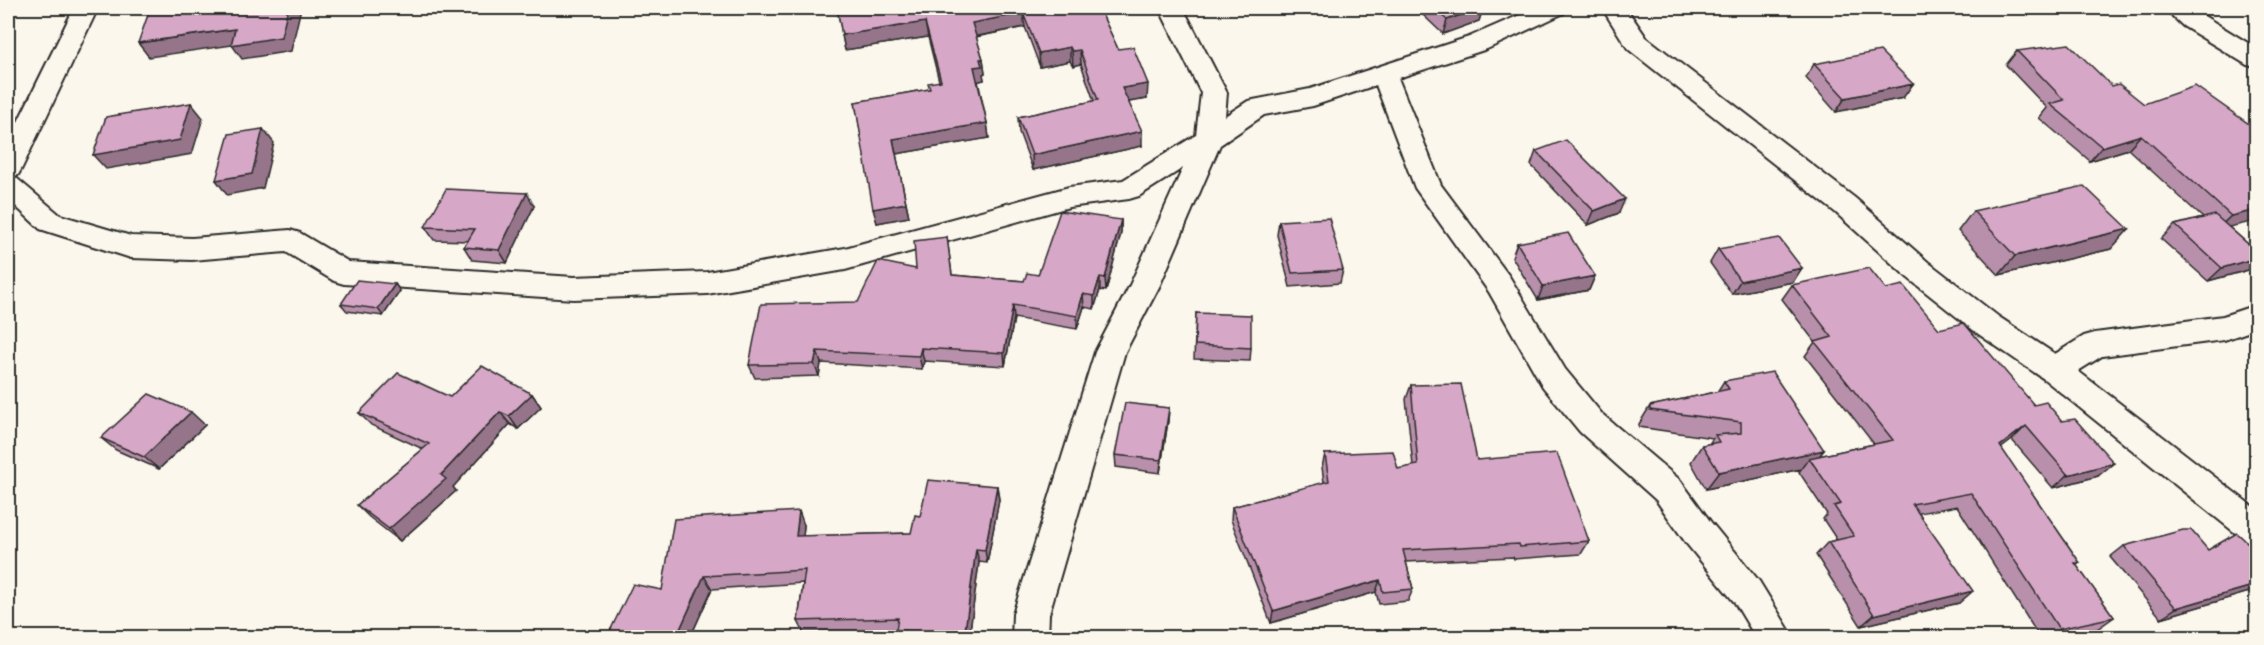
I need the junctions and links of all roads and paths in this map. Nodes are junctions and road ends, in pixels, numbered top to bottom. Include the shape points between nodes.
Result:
1 (86, 8) edge
2 (1171, 8) edge
3 (1555, 8) edge
4 (1614, 8) edge
5 (2176, 8) edge
6 (2256, 59) edge
7 (1384, 74) junction
8 (1209, 140) junction
9 (8, 168) edge
10 (8, 184) edge
11 (2256, 318) edge
12 (2055, 370) junction
13 (2256, 529) edge
14 (1030, 638) edge
15 (1776, 638) edge

1 - 9 street
2 - 8 street via 1214,93
3 - 7 street via 1478,43
4 - 12 street via 1637,43 1845,205 1988,325
5 - 6 street
7 - 8 street via 1313,97 1257,106
7 - 15 street via 1429,188 1499,284 1554,378 1591,423 1668,490 1747,592
8 - 10 street via 1130,189 1069,197 845,259 708,283 646,287 574,288 344,273 290,241 192,249 131,247 50,222
8 - 14 street via 1145,285 1110,352 1031,614
11 - 12 street via 2224,328 2095,345
12 - 13 street

